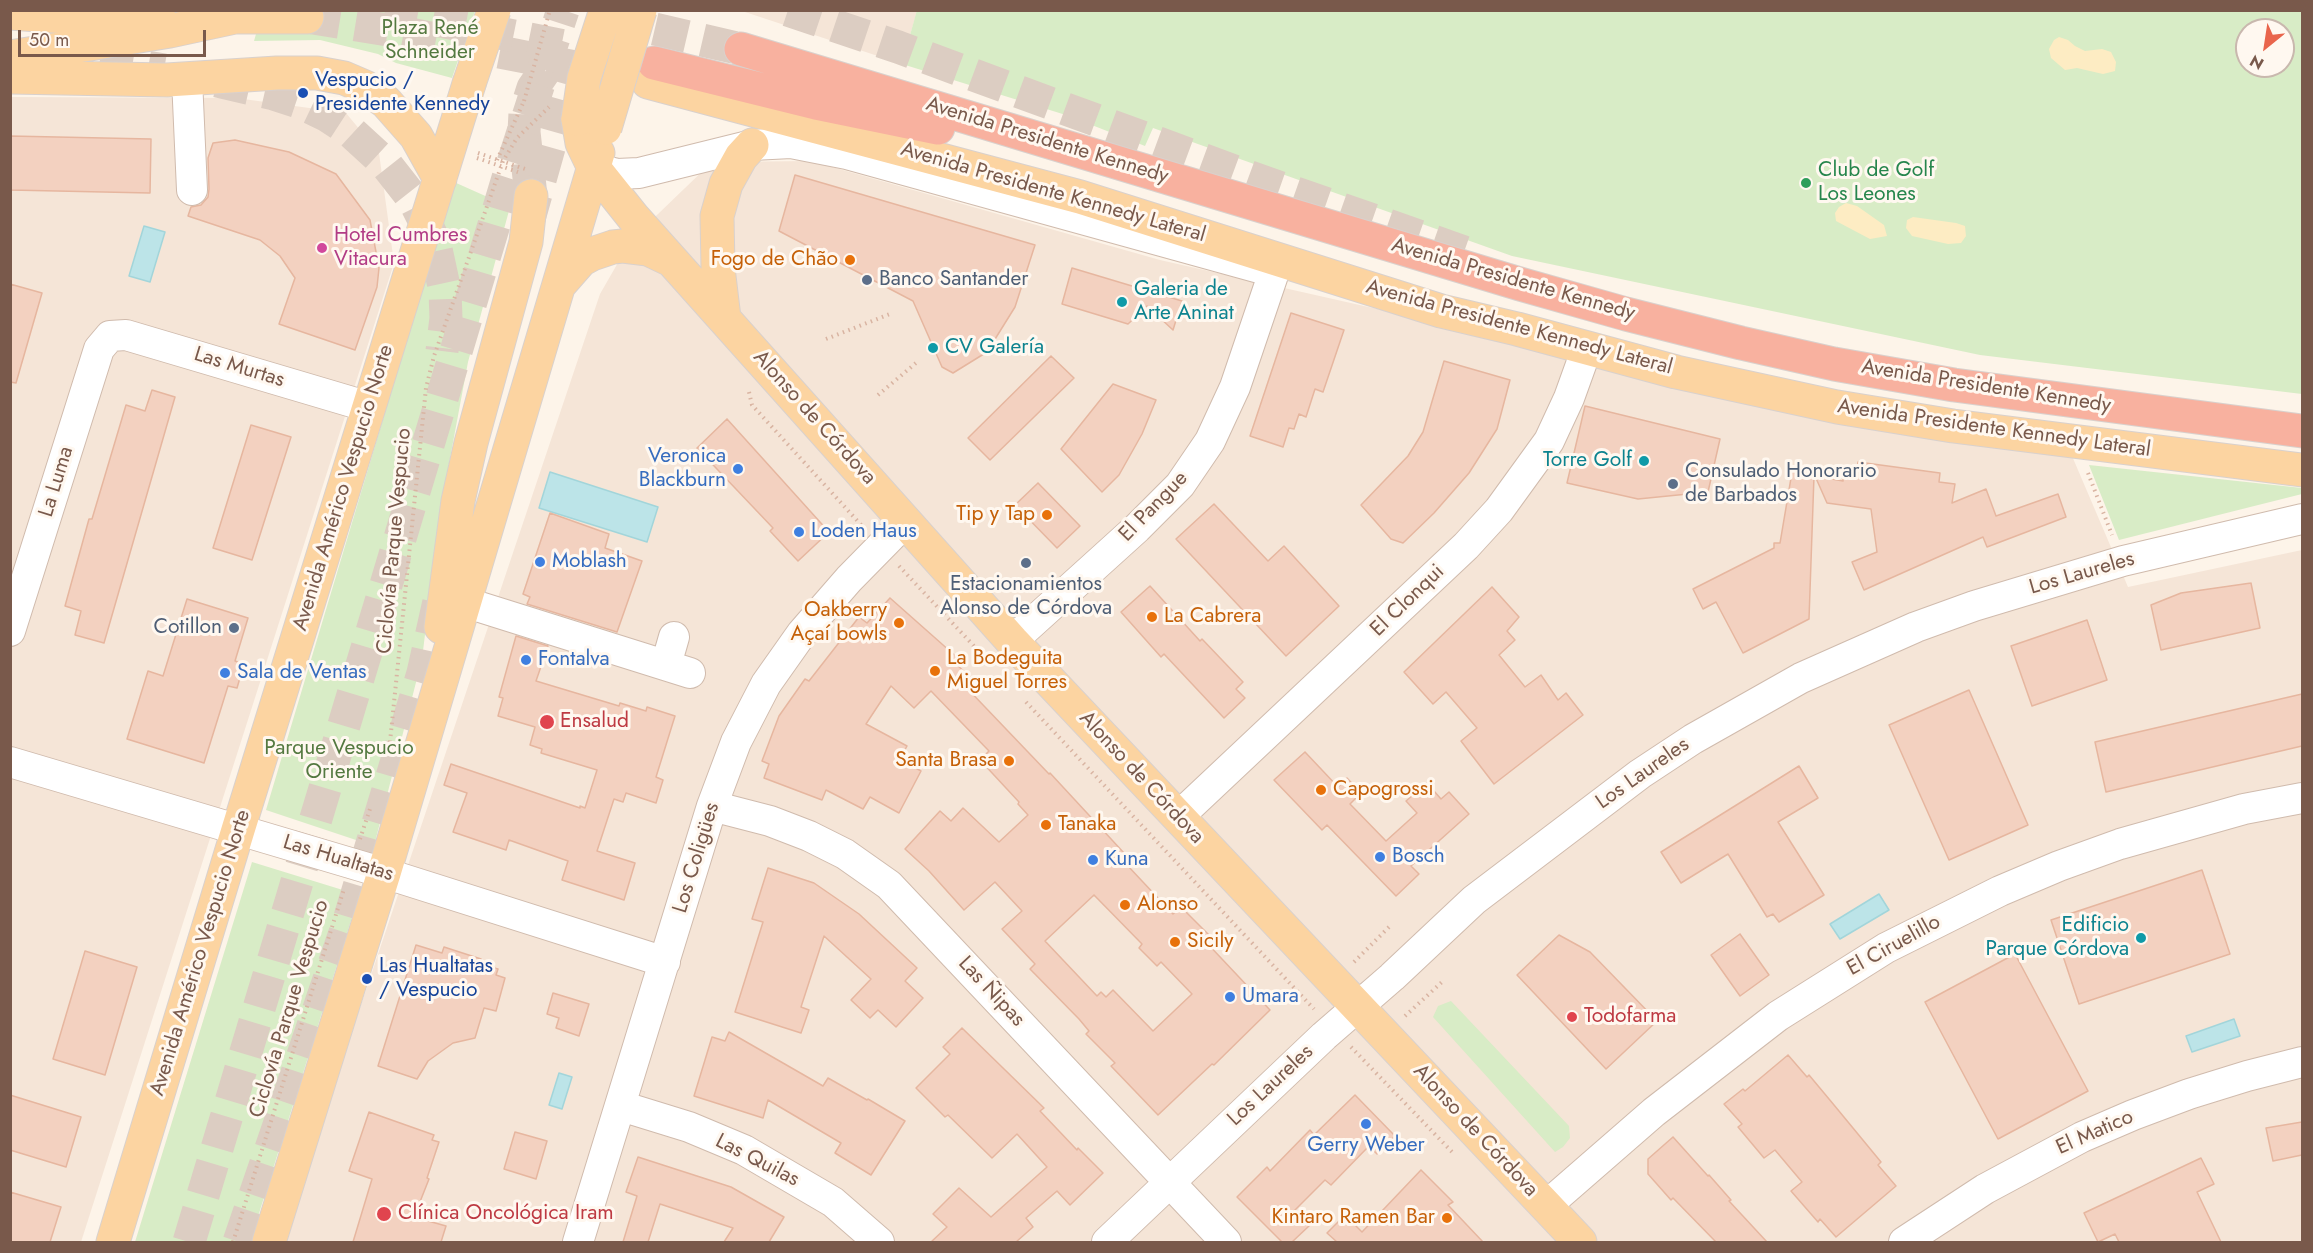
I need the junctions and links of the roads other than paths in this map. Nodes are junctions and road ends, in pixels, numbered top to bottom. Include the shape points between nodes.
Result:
1 (494, 10) edge
2 (606, 10) edge
3 (640, 10) edge
4 (10, 13) edge
5 (235, 17) junction
6 (307, 17) tunnel mouth
7 (741, 49) tunnel mouth
8 (10, 57) edge
9 (652, 76) joint
10 (10, 77) edge
11 (187, 79) junction
12 (578, 116) junction
13 (752, 145) junction
14 (446, 157) junction
15 (1103, 158) junction
16 (594, 168) junction
17 (529, 180) tunnel mouth
18 (192, 190) dead end
19 (671, 259) junction
20 (1274, 272) junction
21 (559, 285) junction
22 (1441, 312) junction
23 (724, 318) junction
24 (110, 336) joint
25 (1587, 348) junction
26 (369, 407) junction
27 (2302, 431) edge
28 (2302, 470) edge
29 (2302, 519) edge
30 (906, 521) junction
31 (464, 602) junction
32 (10, 631) edge
33 (1012, 641) junction
34 (677, 658) dead end
35 (436, 697) junction
36 (10, 762) edge
37 (2302, 798) edge
38 (712, 806) junction
39 (1178, 817) junction
40 (238, 830) junction
41 (384, 873) junction
42 (665, 962) junction
43 (1357, 1006) junction
44 (2302, 1062) edge
45 (621, 1106) junction
46 (1169, 1183) junction
47 (1546, 1206) junction
48 (113, 1242) edge
49 (269, 1242) edge
50 (578, 1242) edge
51 (879, 1242) edge
52 (1107, 1242) edge
53 (1226, 1242) edge
54 (1580, 1242) edge
55 (1904, 1242) edge

1 - 14 main road, Avenida Américo Vespucio Norte, bridge
2 - 12 main road, bridge via 584,78
3 - 12 main road, bridge
4 - 5 main road
5 - 6 main road
5 - 8 main road
7 - 15 highway, Avenida Presidente Kennedy
9 - 15 highway
9 - 22 main road, Avenida Presidente Kennedy Lateral via 1080,197
10 - 11 main road
11 - 14 main road via 317,73 344,78 365,87 393,109 416,136
11 - 18 street
12 - 16 main road
13 - 16 street, Avenida Presidente Kennedy Lateral via 639,173 617,174
13 - 20 street, Avenida Presidente Kennedy Lateral via 791,143 822,147
13 - 23 main road via 732,171 717,216
14 - 26 main road, Avenida Américo Vespucio Norte
15 - 27 highway, Avenida Presidente Kennedy via 1520,284 1741,343 1834,364 1954,384
16 - 19 main road, Alonso de Córdova
16 - 21 main road
17 - 35 main road via 526,242 458,501 443,601
19 - 21 main road via 648,249 613,247 580,261
19 - 23 main road, Alonso de Córdova
20 - 22 main road
20 - 33 street, El Pangue via 1235,387 1210,441 1180,485
21 - 31 main road
22 - 25 main road, Avenida Presidente Kennedy Lateral
23 - 30 main road, Alonso de Córdova
24 - 26 street, Las Murtas via 126,334
24 - 32 street, La Luma via 99,349
25 - 28 main road, Avenida Presidente Kennedy Lateral via 1837,407
25 - 39 street, El Clonqui via 1549,441 1499,510 1449,562
26 - 40 main road, Avenida Américo Vespucio Norte
29 - 43 street, Los Laureles via 2123,561 1974,606 1811,673 1746,707 1640,774 1474,900
30 - 33 main road, Alonso de Córdova
30 - 38 street, Los Coligües via 831,598 783,658 746,722
31 - 34 street
31 - 35 main road
33 - 39 main road, Alonso de Córdova
35 - 41 main road
36 - 40 street, Las Hualtatas
37 - 47 street, El Ciruelillo via 2244,809 2120,844 2000,891 1886,948 1778,1016 1654,1112
38 - 42 street, Los Coligües
38 - 46 street, Las Ñipas via 809,836 845,854 889,885
39 - 43 main road, Alonso de Córdova
40 - 41 street, Las Hualtatas
40 - 48 main road, Avenida Américo Vespucio Norte
41 - 42 street, Las Hualtatas
41 - 49 main road
42 - 45 street, Los Coligües
43 - 46 street, Los Laureles
43 - 47 main road, Alonso de Córdova
44 - 55 street, El Matico via 2189,1094 2082,1137 1985,1188
45 - 50 street, Los Coligües
45 - 51 street, Las Quilas via 744,1150 833,1203
46 - 52 street, Los Laureles
46 - 53 street, Las Ñipas
47 - 54 main road, Alonso de Córdova

